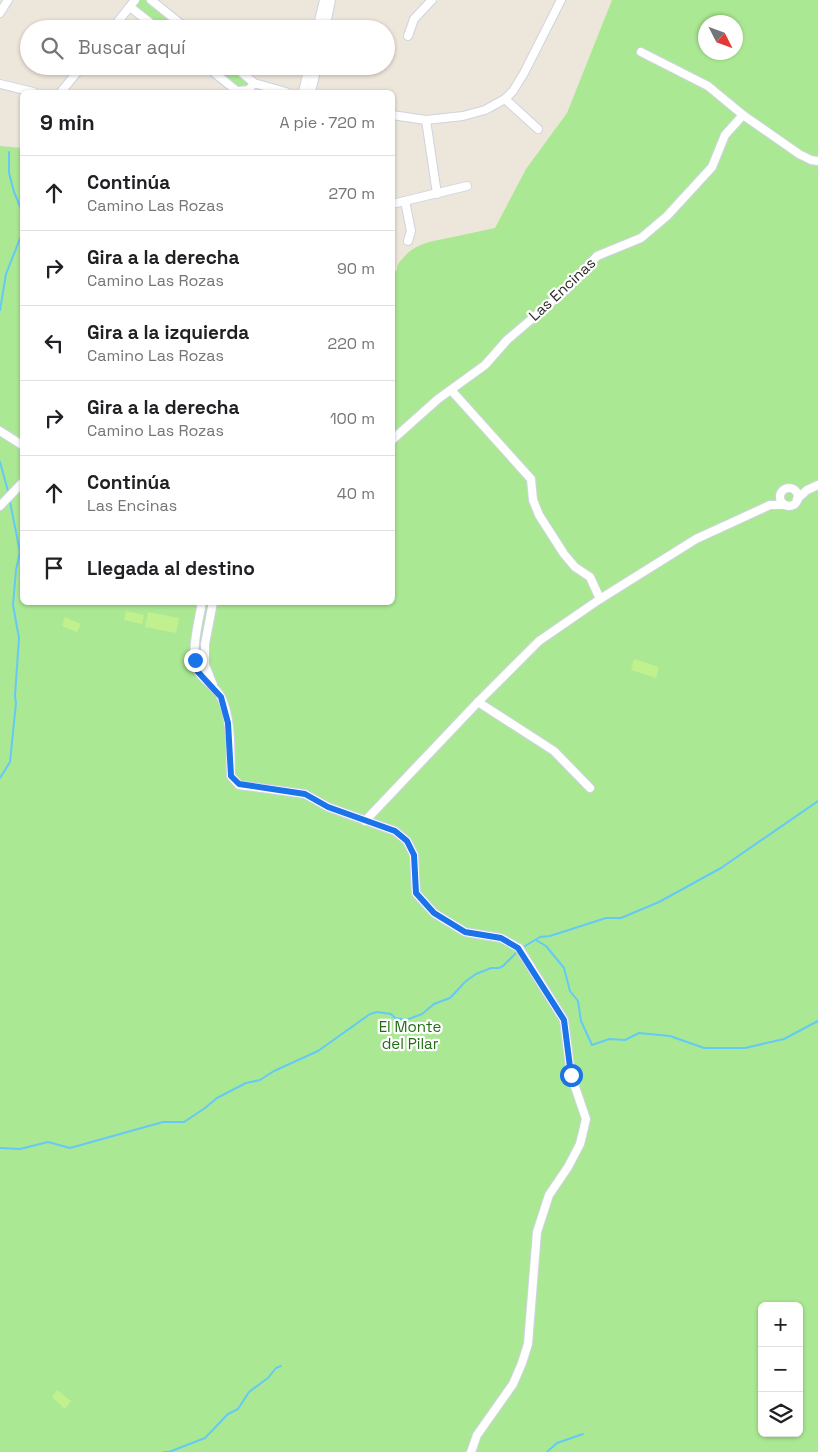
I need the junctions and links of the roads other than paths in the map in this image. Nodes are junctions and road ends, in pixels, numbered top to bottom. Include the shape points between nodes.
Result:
1 (8, 0) edge
2 (136, 0) edge
3 (151, 0) edge
4 (324, 0) edge
5 (332, 0) edge
6 (432, 0) edge
7 (561, 0) edge
8 (130, 7) junction
9 (0, 14) edge
10 (119, 20) edge
11 (147, 20) edge
12 (176, 20) edge
13 (319, 20) edge
14 (327, 20) edge
15 (408, 36) dead end
16 (641, 52) dead end
17 (75, 75) edge
18 (217, 75) edge
19 (245, 75) edge
20 (307, 75) edge
21 (315, 75) edge
22 (254, 83) junction
23 (0, 84) edge
24 (25, 90) edge
25 (63, 90) edge
26 (236, 90) edge
27 (249, 90) edge
28 (279, 90) edge
29 (303, 90) edge
30 (311, 90) edge
31 (505, 99) junction
32 (395, 115) edge
33 (743, 115) junction
34 (426, 120) junction
35 (538, 129) dead end
36 (818, 161) edge
37 (467, 186) dead end
38 (437, 194) junction
39 (405, 201) junction
40 (395, 203) edge
41 (408, 241) dead end
42 (450, 390) junction
43 (0, 431) edge
44 (395, 437) edge
45 (20, 444) edge
46 (20, 485) edge
47 (818, 485) edge
48 (792, 489) junction
49 (807, 490) junction
50 (781, 493) junction
51 (797, 499) junction
52 (770, 505) junction
53 (785, 505) junction
54 (0, 506) edge
55 (600, 599) junction
56 (201, 605) edge
57 (212, 605) edge
58 (215, 689) junction
59 (478, 702) junction
60 (590, 788) dead end
61 (365, 821) junction
62 (471, 1452) edge

1 - 9 street
2 - 8 street
3 - 12 street
4 - 13 street
5 - 14 street
6 - 15 street via 414,19
7 - 31 street via 524,73
8 - 10 street
8 - 11 street
16 - 33 street via 708,86
17 - 25 street
18 - 26 street
19 - 22 street
20 - 29 street
21 - 30 street
22 - 27 street
22 - 28 street
23 - 24 street
31 - 34 street via 485,110 463,116
31 - 35 street
32 - 34 street
33 - 36 street via 799,154
33 - 42 street, Las Encinas via 725,135 712,167 666,216 641,238 597,256 568,288 507,340 485,365
34 - 38 street
37 - 38 street
38 - 39 street
39 - 40 street
39 - 41 street via 411,231
42 - 44 street, Las Encinas
42 - 55 street via 531,479 539,515 564,554 590,577
43 - 45 street
46 - 54 street
47 - 49 street
48 - 49 street
48 - 50 street
48 - 51 street via 796,491
49 - 51 street
50 - 52 street
50 - 53 street
51 - 53 street via 794,504
52 - 53 street
52 - 55 street via 696,539
55 - 59 street via 539,641
56 - 58 street via 195,660 198,672
57 - 58 street via 205,644 205,665
58 - 61 street via 221,697 228,723 231,776 239,784 305,794
59 - 60 street via 554,751
59 - 61 street
61 - 62 street via 395,831 407,841 414,855 416,893 434,913 465,932 501,938 518,948 564,1020 571,1075 586,1118 580,1144 549,1195 536,1232 528,1344 522,1363 513,1384 477,1435

